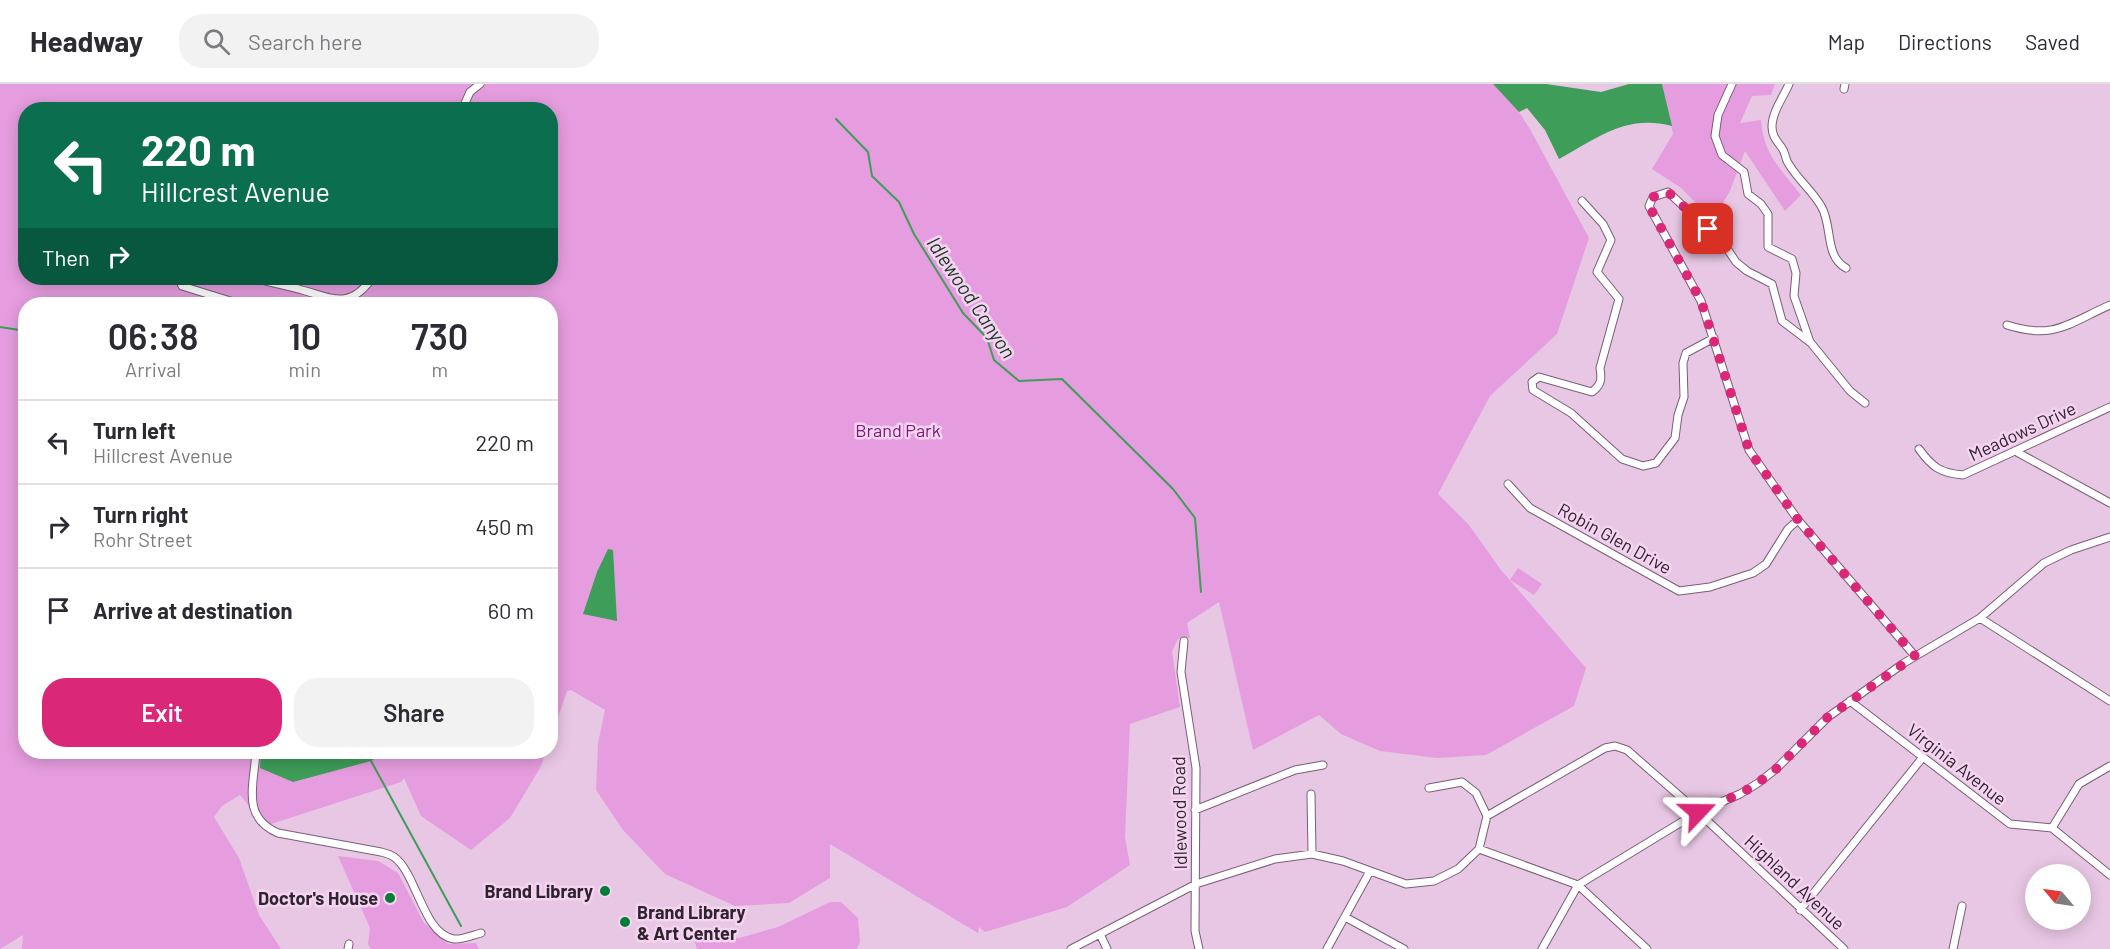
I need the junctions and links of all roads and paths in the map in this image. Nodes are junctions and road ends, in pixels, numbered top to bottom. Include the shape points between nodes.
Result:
1 (480, 84) edge
2 (1732, 84) edge
3 (1789, 84) edge
4 (466, 102) edge
5 (1582, 201) dead end
6 (1846, 268) dead end
7 (182, 285) edge
8 (283, 285) edge
9 (365, 285) edge
10 (217, 297) edge
11 (324, 297) edge
12 (352, 297) edge
13 (2110, 305) edge
14 (2007, 325) dead end
15 (1714, 338) junction
16 (1810, 343) junction
17 (1865, 403) dead end
18 (2110, 407) edge
19 (1919, 449) dead end
20 (2015, 451) junction
21 (1508, 484) dead end
22 (2110, 503) edge
23 (1798, 520) junction
24 (2110, 537) edge
25 (1980, 618) junction
26 (1184, 641) dead end
27 (1915, 656) junction
28 (1850, 701) junction
29 (2110, 701) edge
30 (1923, 757) junction
31 (255, 759) edge
32 (1323, 765) dead end
33 (2110, 766) edge
34 (1429, 788) dead end
35 (1311, 794) dead end
36 (1195, 810) junction
37 (1698, 812) junction
38 (1487, 816) junction
39 (2052, 828) junction
40 (1479, 849) junction
41 (1311, 854) junction
42 (1369, 873) junction
43 (2110, 875) edge
44 (1196, 884) junction
45 (1578, 885) junction
46 (1962, 906) dead end
47 (1800, 910) junction
48 (1345, 917) junction
49 (481, 933) dead end
50 (1100, 934) junction
51 (1956, 948) edge
52 (1071, 949) edge
53 (1107, 949) edge
54 (1199, 949) edge
55 (1327, 949) edge
56 (1404, 949) edge
57 (1542, 949) edge
58 (1647, 949) edge
59 (1844, 949) edge

1 - 4 street
2 - 16 street via 1718,115 1715,136 1722,155 1744,172 1748,194 1768,214 1768,247 1792,260 1796,273 1794,296
3 - 6 street via 1778,105 1772,127 1774,136 1787,161 1822,207 1832,252
5 - 15 street via 1603,224 1611,240 1597,272 1618,298 1600,368 1602,378 1592,392 1539,377 1532,382 1533,390 1571,413 1622,459 1643,466 1656,463 1675,438 1684,398 1686,353
7 - 10 street
8 - 11 street
9 - 12 street
13 - 14 street via 2050,333
15 - 16 street via 1701,301 1649,206 1653,197 1668,192 1724,244 1736,262 1772,284 1782,321
15 - 23 street via 1749,450
16 - 17 street
18 - 20 street, Meadows Drive
19 - 20 street, Meadows Drive via 1932,467 1945,474 1963,475
20 - 22 street
21 - 23 street, Robin Glen Drive via 1530,508 1679,591 1710,587 1753,573 1766,564
23 - 27 street
24 - 25 street via 2044,563
25 - 27 street
25 - 29 street
26 - 36 street, Idlewood Road via 1181,672 1196,768
27 - 28 street
28 - 30 street, Virginia Avenue
28 - 37 street via 1758,783
30 - 39 street, Virginia Avenue via 2010,824
30 - 47 street
31 - 49 street via 252,794 256,819 264,827 394,857 432,923 444,936 455,939
32 - 36 street via 1295,770
33 - 39 street via 2079,784
34 - 38 street via 1462,782 1476,793
35 - 41 street
36 - 44 street, Idlewood Road
37 - 38 street, Highland Avenue via 1627,750 1615,746 1605,748
37 - 45 street
37 - 47 street, Highland Avenue
38 - 40 street
39 - 43 street
40 - 42 street via 1458,869 1434,881 1406,884
40 - 45 street
41 - 42 street via 1343,861
41 - 44 street via 1275,859
42 - 48 street
44 - 50 street
44 - 54 street, Idlewood Road via 1195,931
45 - 57 street
45 - 58 street
46 - 51 street
47 - 59 street, Highland Avenue
48 - 55 street
48 - 56 street
50 - 52 street
50 - 53 street

